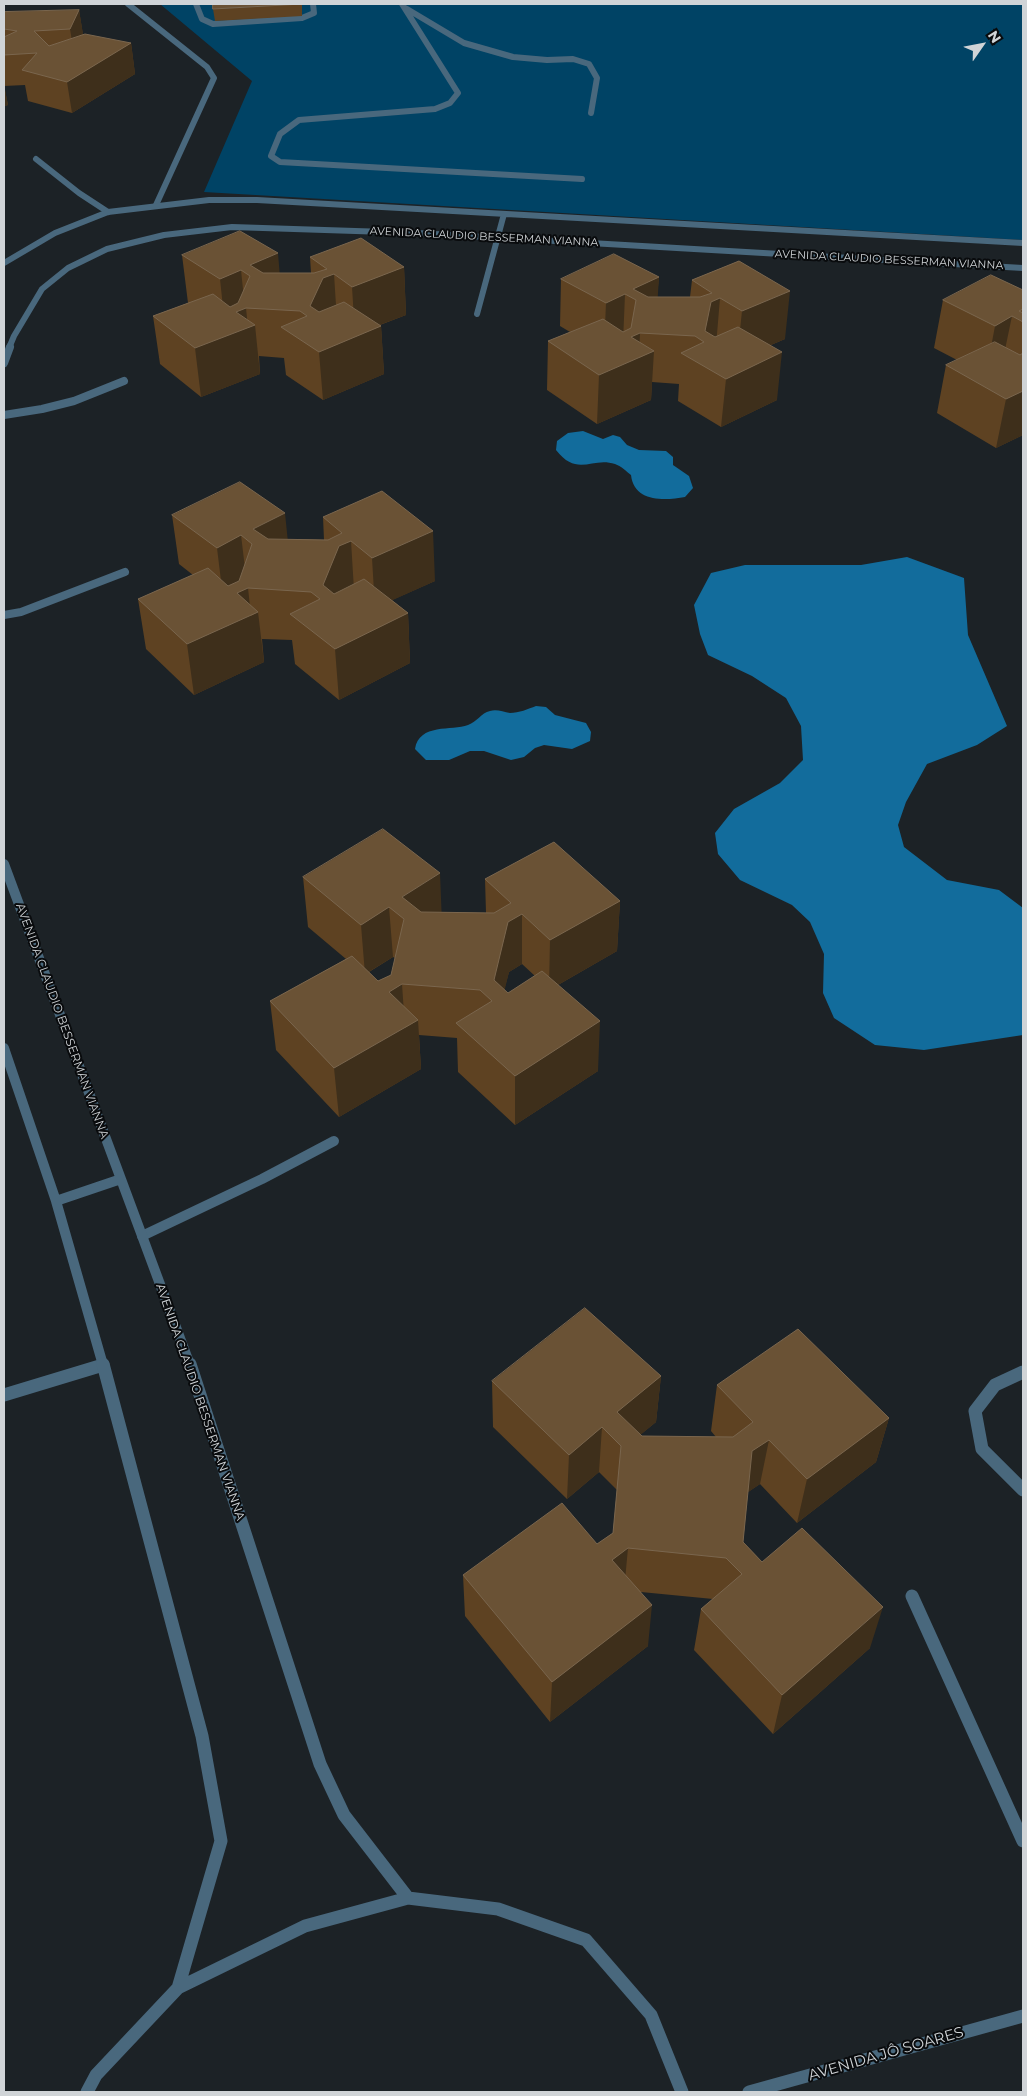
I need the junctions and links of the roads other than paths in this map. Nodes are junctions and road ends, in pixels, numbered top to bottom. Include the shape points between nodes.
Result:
1 (128, 4) edge
2 (196, 4) edge
3 (312, 4) edge
4 (403, 6) edge
5 (591, 113) dead end
6 (36, 159) dead end
7 (582, 179) dead end
8 (156, 205) junction
9 (108, 212) junction
10 (504, 214) junction
11 (499, 238) junction
12 (1023, 243) edge
13 (4, 263) edge
14 (1023, 268) edge
15 (477, 314) dead end
16 (4, 363) edge
17 (124, 381) dead end
18 (4, 415) edge
19 (124, 572) dead end
20 (4, 615) edge
21 (4, 864) edge
22 (4, 1048) edge
23 (334, 1141) dead end
24 (121, 1179) junction
25 (56, 1201) junction
26 (142, 1236) junction
27 (103, 1365) junction
28 (1023, 1372) edge
29 (4, 1395) edge
30 (1023, 1490) edge
31 (912, 1596) dead end
32 (1023, 1841) edge
33 (408, 1898) junction
34 (178, 1988) junction
35 (1023, 2016) edge
36 (87, 2092) edge
37 (682, 2092) edge
38 (749, 2092) edge

1 - 8 street via 207,67 214,78
2 - 3 street via 202,19 214,24 302,18 314,13
4 - 5 street via 464,43 513,57 573,59 589,64 597,78
4 - 7 street via 458,94 450,103 434,109 299,120 284,128 271,156 280,162
6 - 9 street
8 - 9 street, AVENIDA CLAUDIO BESSERMAN VIANNA
8 - 10 street, AVENIDA CLAUDIO BESSERMAN VIANNA via 257,200
9 - 13 street, AVENIDA CLAUDIO BESSERMAN VIANNA via 55,233
10 - 11 street
10 - 12 street, AVENIDA CLAUDIO BESSERMAN VIANNA
11 - 14 street, AVENIDA CLAUDIO BESSERMAN VIANNA
11 - 15 street
11 - 16 street, AVENIDA CLAUDIO BESSERMAN VIANNA via 232,227 164,235 106,250 68,268 42,289 14,336
17 - 18 street via 74,401
19 - 20 street via 21,612
21 - 24 street, AVENIDA CLAUDIO BESSERMAN VIANNA
22 - 25 street
23 - 26 street
24 - 25 street
24 - 26 street, AVENIDA CLAUDIO BESSERMAN VIANNA
25 - 27 street
26 - 33 street, AVENIDA CLAUDIO BESSERMAN VIANNA via 188,1359 320,1764 344,1816
27 - 29 street
27 - 34 street via 202,1736 221,1841
28 - 30 street via 995,1385 975,1411 982,1449
31 - 32 street
33 - 34 street via 305,1926
33 - 37 street via 498,1909 586,1940 651,2015
34 - 36 street via 96,2075
35 - 38 street, AVENIDA JÔ SOARES

